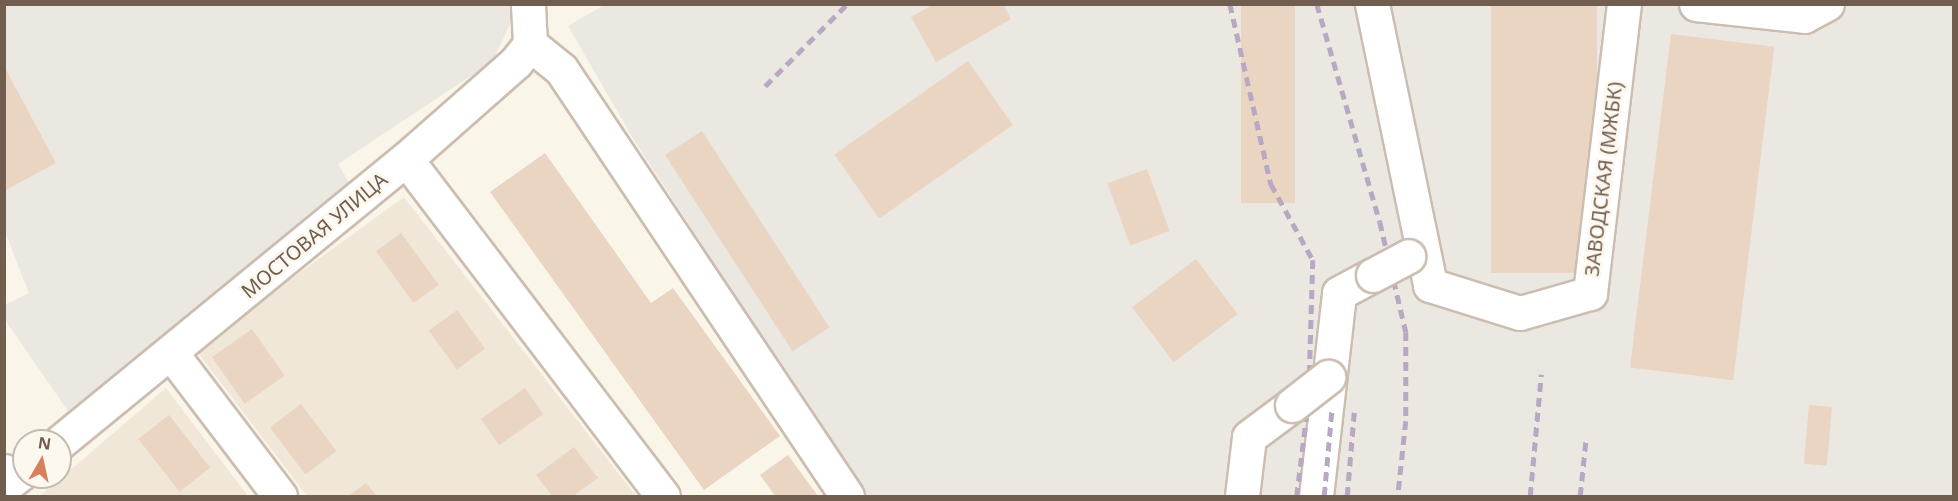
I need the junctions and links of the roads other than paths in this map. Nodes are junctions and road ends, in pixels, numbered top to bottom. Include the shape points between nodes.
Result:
1 (528, 4) edge
2 (1372, 4) edge
3 (1624, 4) edge
4 (1696, 4) edge
5 (1827, 4) edge
6 (530, 44) junction
7 (406, 159) junction
8 (1415, 252) junction
9 (171, 353) junction
10 (1329, 376) junction
11 (72, 432) edge
12 (280, 496) edge
13 (663, 496) edge
14 (847, 496) edge
15 (1242, 496) edge
16 (1316, 496) edge

1 - 6 street
2 - 8 street, ЗАВОДСКАЯ (МЖБК)
3 - 8 street, ЗАВОДСКАЯ (МЖБК) via 1590,293 1520,313 1430,285
4 - 5 street via 1804,16
6 - 7 street, МОСТОВАЯ УЛИЦА via 516,62
6 - 14 street via 561,69
7 - 9 street, МОСТОВАЯ УЛИЦА
7 - 13 street
8 - 10 street, bridge via 1339,293
9 - 11 street, МОСТОВАЯ УЛИЦА
9 - 12 street
10 - 15 street, bridge via 1249,437
10 - 16 street

